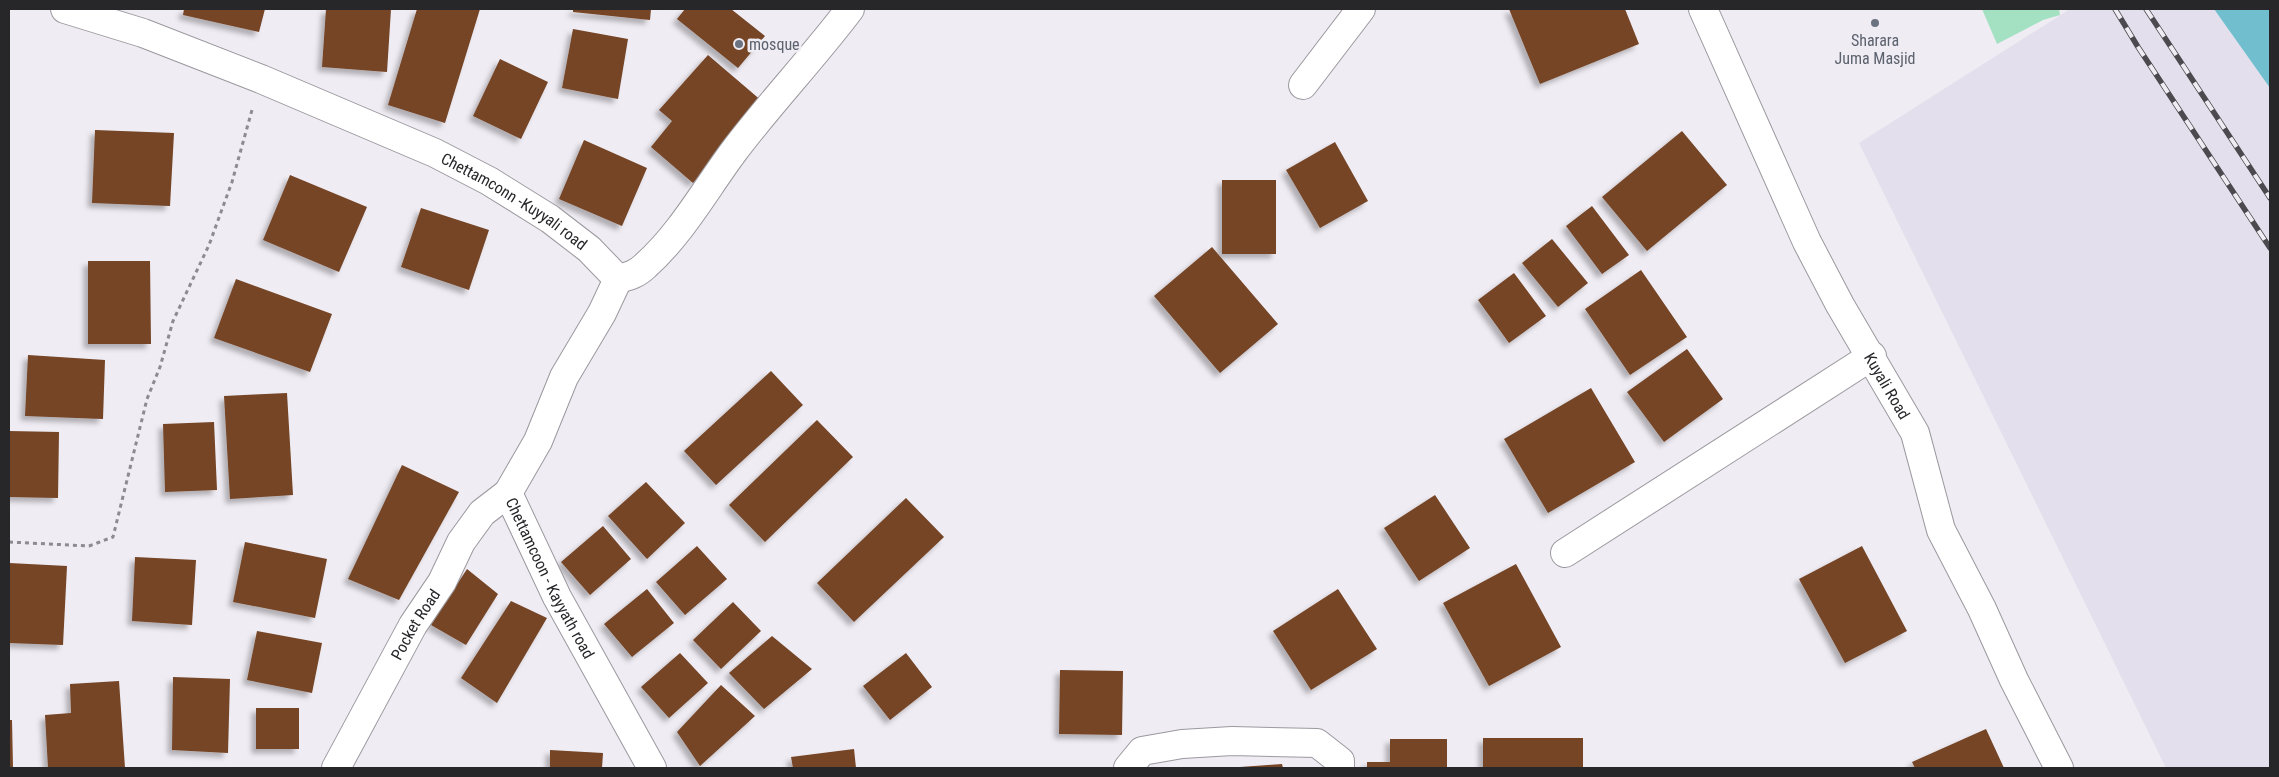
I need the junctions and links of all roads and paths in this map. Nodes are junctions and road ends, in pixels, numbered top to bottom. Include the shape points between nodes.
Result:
1 (65, 9) edge
2 (850, 9) edge
3 (1361, 9) edge
4 (1704, 9) edge
5 (261, 79) junction
6 (1303, 85) dead end
7 (618, 279) junction
8 (1872, 356) junction
9 (508, 493) junction
10 (9, 542) edge
11 (1565, 552) dead end
12 (336, 768) edge
13 (652, 768) edge
14 (1128, 768) edge
15 (1340, 768) edge
16 (2058, 768) edge

1 - 5 street, Chettamconn -Kuyyali road via 143,33
2 - 7 street via 734,151 673,237 646,266 634,275
3 - 6 street
4 - 8 street, Kuyali Road via 1807,242 1840,305
5 - 7 street, Chettamconn -Kuyyali road via 434,153 489,181 550,218 589,249
5 - 10 path via 232,182 208,245 173,321 160,367 146,399 113,537 89,546
7 - 9 street, Chettamcoon - Kayyath road via 564,377 538,441
8 - 11 street
8 - 16 street, Kuyali Road via 1916,433 1941,530
9 - 12 street, Pocket Road via 482,513 461,542 442,582 413,625
9 - 13 street, Chettamcoon - Kayyath road via 557,597
14 - 15 street via 1142,751 1182,744 1232,741 1318,742 1340,761

